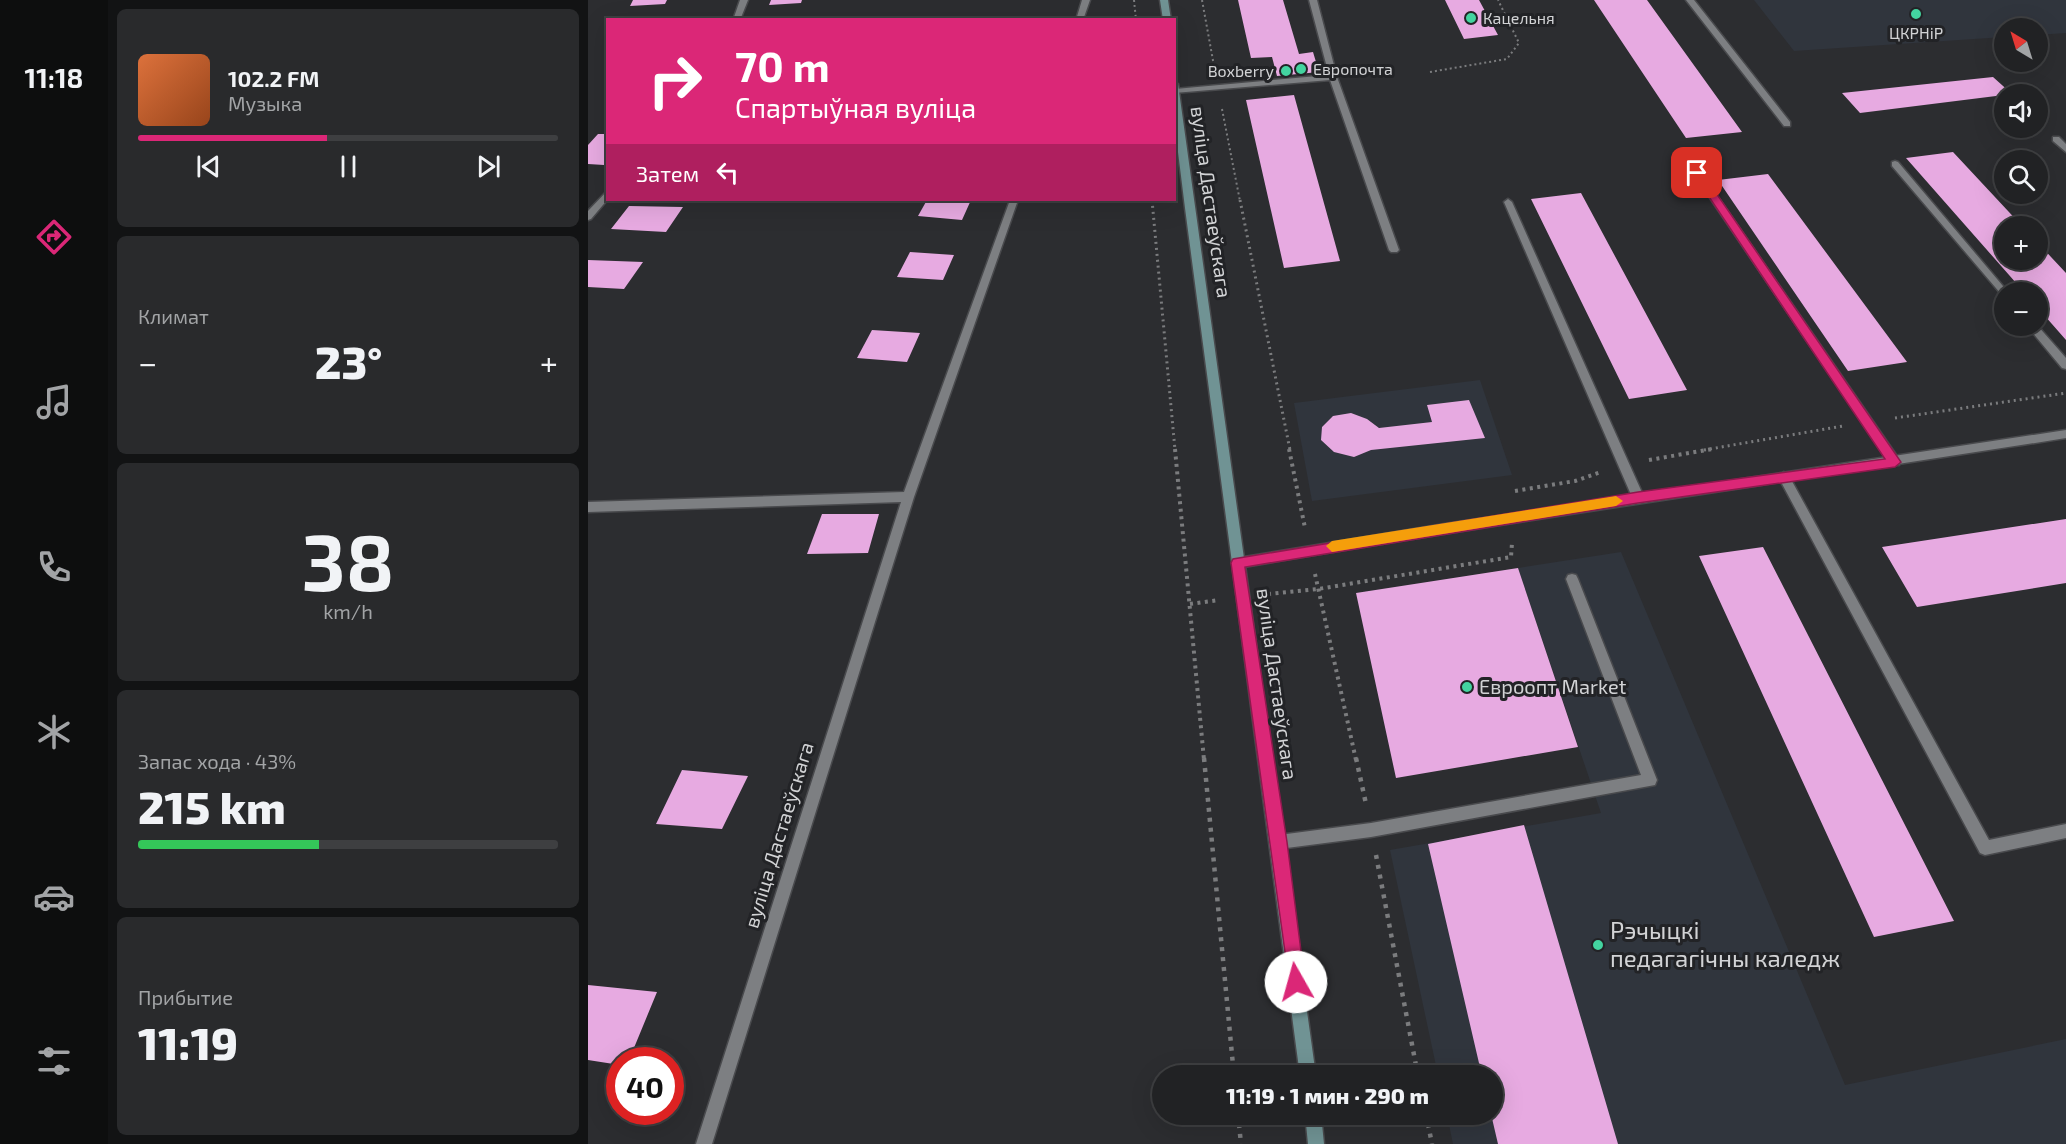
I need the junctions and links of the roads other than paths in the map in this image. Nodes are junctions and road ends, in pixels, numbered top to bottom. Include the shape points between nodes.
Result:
1 (744, 0) edge
2 (1086, 0) edge
3 (1164, 0) edge
4 (1312, 0) edge
5 (1690, 0) edge
6 (737, 18) edge
7 (1080, 18) edge
8 (1167, 18) edge
9 (1333, 77) junction
10 (1176, 88) edge
11 (1176, 96) edge
12 (1787, 124) dead end
13 (2056, 139) dead end
14 (2066, 149) edge
15 (1895, 164) dead end
16 (1697, 173) dead end
17 (606, 196) edge
18 (1014, 201) edge
19 (1508, 202) dead end
20 (588, 217) edge
21 (1394, 249) dead end
22 (1995, 282) edge
23 (2041, 336) edge
24 (2066, 365) edge
25 (2066, 434) edge
26 (1895, 462) junction
27 (1784, 477) junction
28 (908, 497) junction
29 (1638, 498) junction
30 (588, 507) edge
31 (1238, 563) junction
32 (1572, 579) dead end
33 (2066, 831) edge
34 (1279, 842) junction
35 (1307, 1065) edge
36 (1314, 1125) edge
37 (704, 1144) edge
38 (1316, 1144) edge

1 - 6 street
2 - 7 street
3 - 8 street
4 - 9 street
5 - 12 street
9 - 10 street
9 - 21 street
11 - 31 street, вуліца Дастаеўскага
13 - 14 street
15 - 22 street
16 - 26 street
17 - 20 street
18 - 28 street, вуліца Дастаеўскага
19 - 29 street
23 - 24 street
25 - 26 street
26 - 27 street
27 - 29 street
27 - 33 street via 1985,848
28 - 30 street
28 - 37 street, вуліца Дастаеўскага
29 - 31 street
31 - 34 street, вуліца Дастаеўскага
32 - 34 street via 1650,780 1371,830
34 - 35 street, вуліца Дастаеўскага
36 - 38 street

